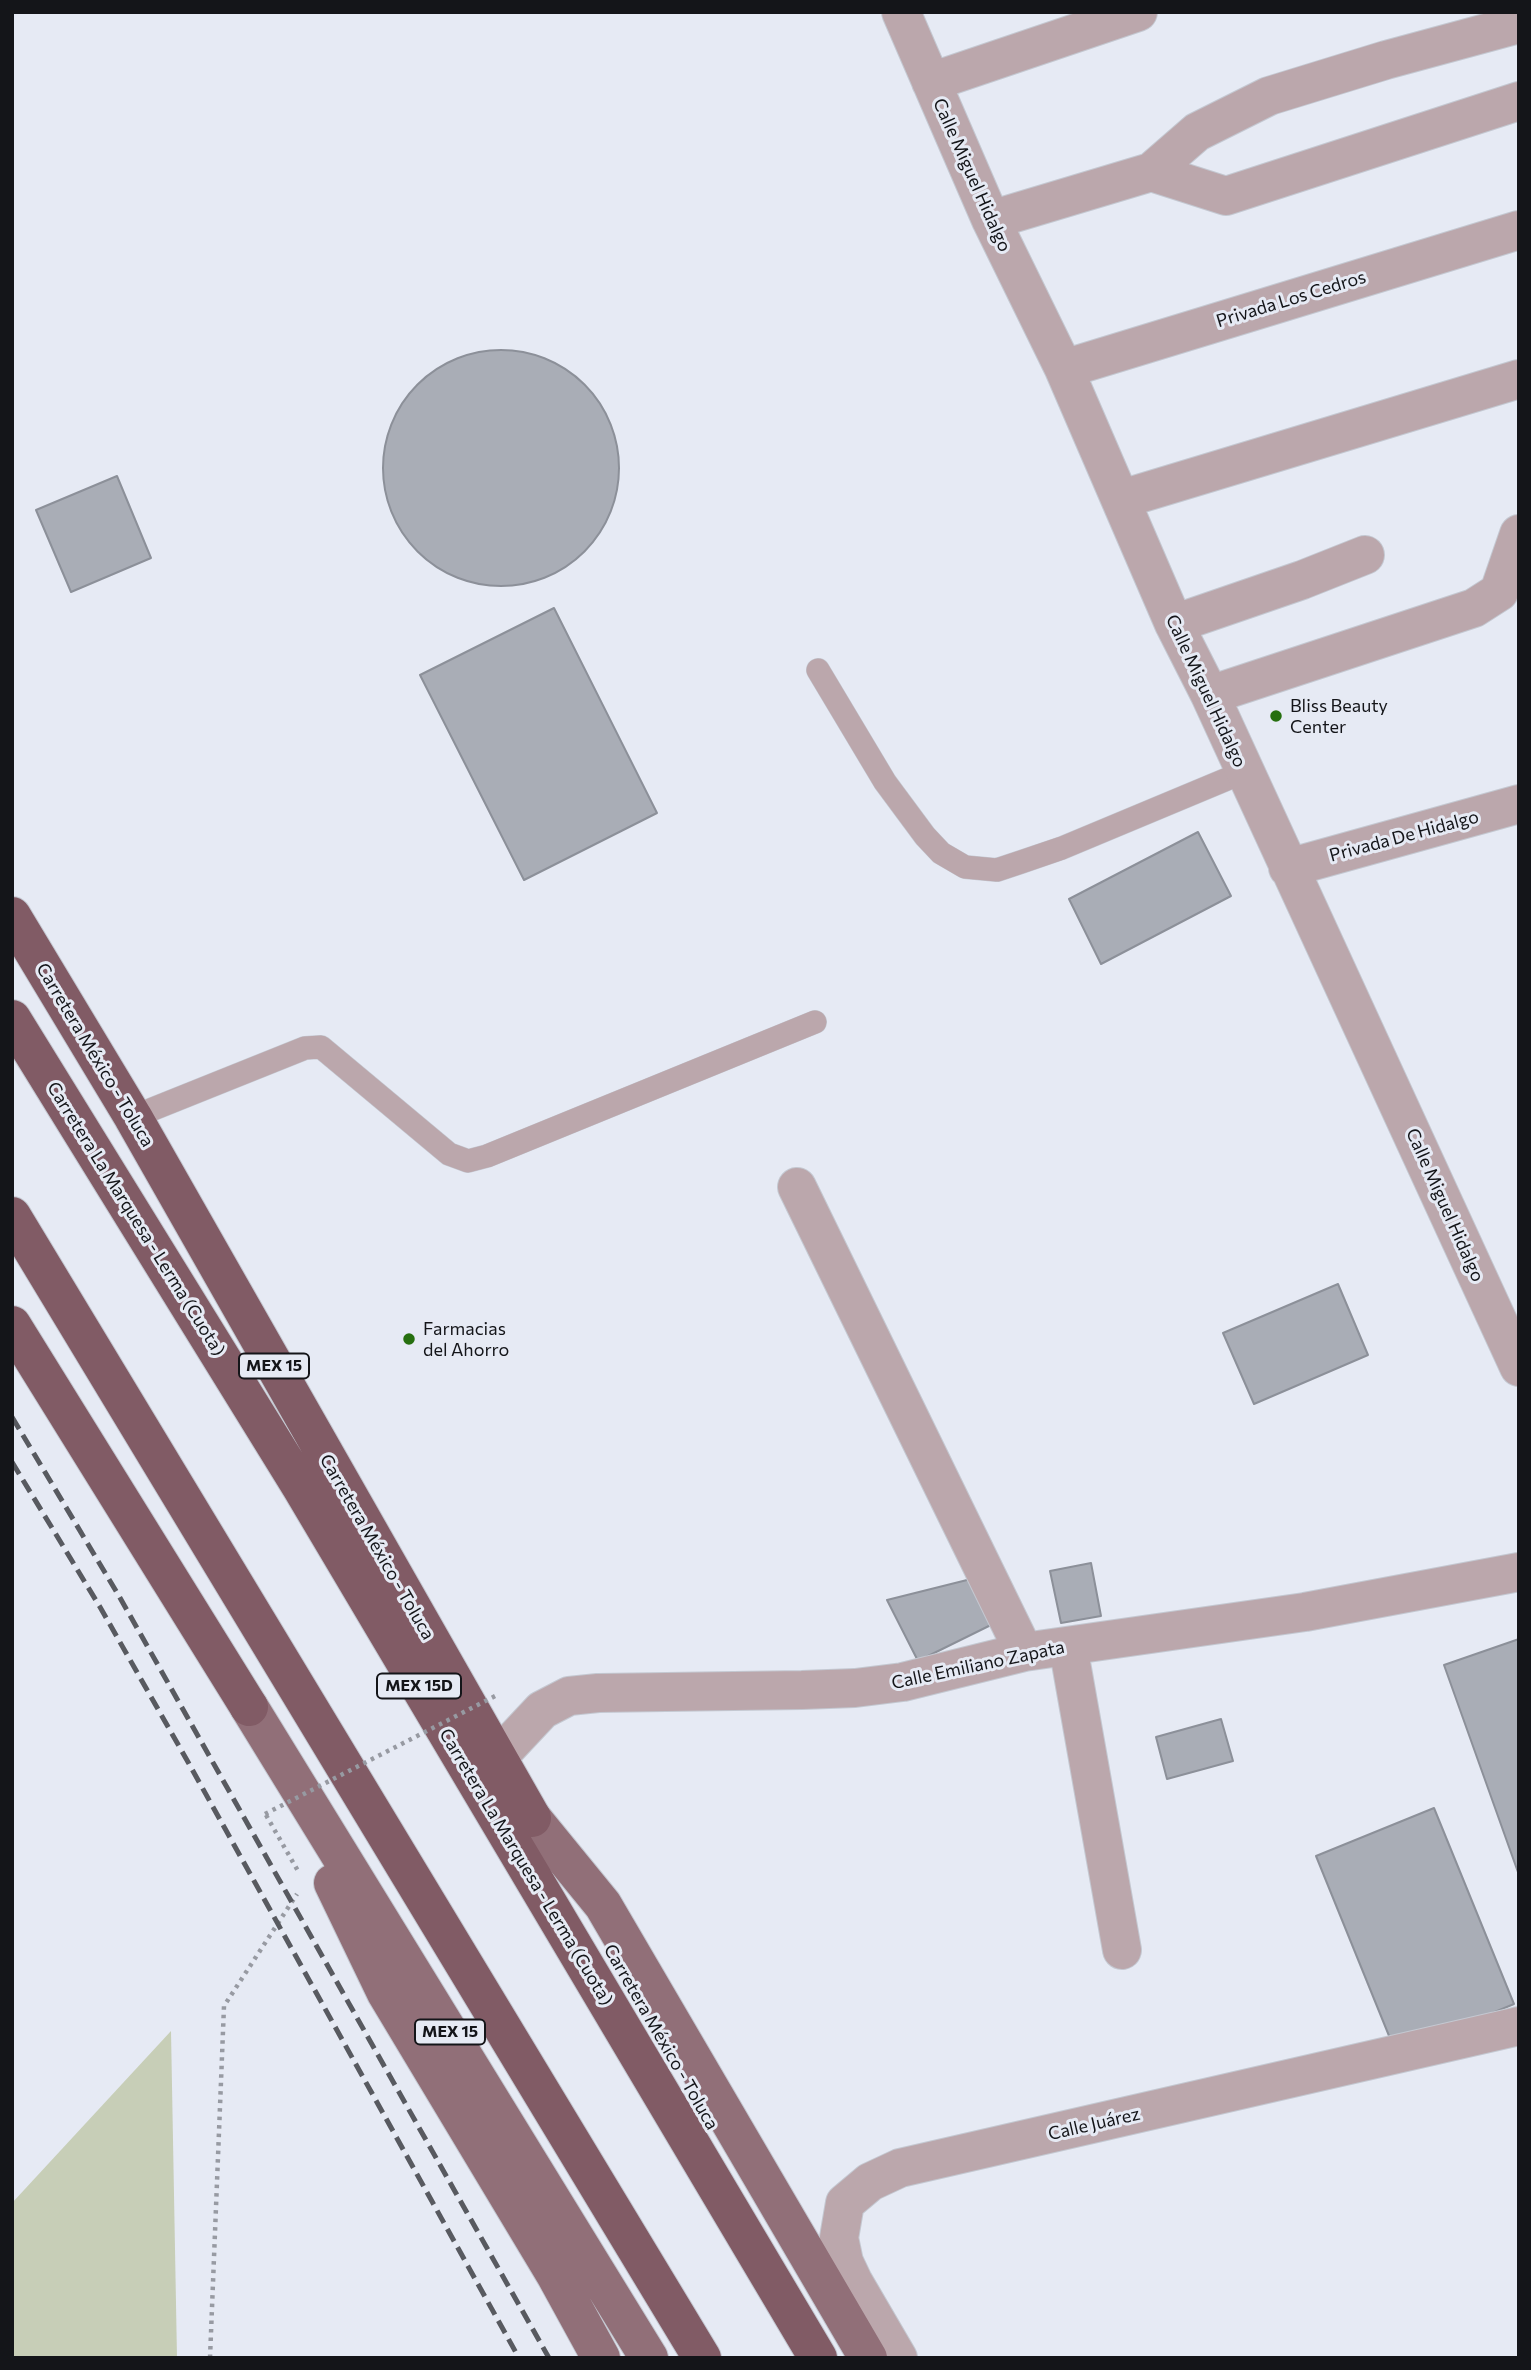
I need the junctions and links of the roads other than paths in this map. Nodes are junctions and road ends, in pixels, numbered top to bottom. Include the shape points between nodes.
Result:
1 (901, 12) edge
2 (1138, 12) edge
3 (1519, 24) edge
4 (931, 82) junction
5 (1519, 101) edge
6 (1151, 172) junction
7 (991, 220) junction
8 (1519, 230) edge
9 (1064, 369) junction
10 (1519, 379) edge
11 (1122, 499) junction
12 (1519, 534) edge
13 (1365, 555) dead end
14 (1174, 624) junction
15 (818, 670) dead end
16 (1210, 695) junction
17 (1244, 772) junction
18 (1519, 804) edge
19 (1288, 868) junction
20 (12, 916) edge
21 (12, 1019) edge
22 (815, 1022) dead end
23 (133, 1116) junction
24 (797, 1187) dead end
25 (12, 1216) edge
26 (12, 1325) edge
27 (1519, 1367) edge
28 (1519, 1572) edge
29 (1068, 1646) junction
30 (1024, 1652) junction
31 (249, 1707) junction
32 (497, 1758) junction
33 (532, 1818) junction
34 (1122, 1950) dead end
35 (1519, 2026) edge
36 (601, 2358) edge
37 (649, 2358) edge
38 (702, 2358) edge
39 (818, 2358) edge
40 (850, 2358) edge
41 (867, 2358) edge
42 (898, 2358) edge

1 - 4 street, Calle Miguel Hidalgo
2 - 4 street
3 - 6 street via 1269,96 1197,132
4 - 7 street, Calle Miguel Hidalgo
5 - 6 street via 1226,196
6 - 7 street
7 - 9 street, Calle Miguel Hidalgo
8 - 9 street, Privada Los Cedros
9 - 11 street, Calle Miguel Hidalgo
10 - 11 street
11 - 14 street, Calle Miguel Hidalgo
12 - 16 street via 1499,592 1474,608
13 - 14 street
14 - 16 street, Calle Miguel Hidalgo
15 - 17 lane via 893,793 925,836 941,853 965,867 997,870 1021,862
16 - 17 street, Calle Miguel Hidalgo
17 - 19 street, Calle Miguel Hidalgo
18 - 19 street, Privada De Hidalgo
19 - 27 street, Calle Miguel Hidalgo
20 - 23 highway, Carretera México - Toluca / MEX 15
21 - 39 highway, Carretera La Marquesa - Lerma (Cuota) / MEX 15D via 300,1487
22 - 23 lane via 468,1161 449,1154 321,1047 305,1048
23 - 32 highway, Carretera México - Toluca / MEX 15
24 - 30 street
25 - 38 highway
26 - 31 highway, MEX 15
28 - 29 street, Calle Emiliano Zapata via 1305,1612
29 - 30 street, Calle Emiliano Zapata
29 - 34 street
30 - 32 street, Calle Emiliano Zapata via 903,1682 855,1688 569,1696 542,1710
31 - 36 main road via 386,1993
31 - 37 main road, MEX 15
32 - 33 highway, Carretera México - Toluca / MEX 15
33 - 40 main road, Carretera México - Toluca / MEX 15
33 - 41 main road via 603,1905
35 - 42 street, Calle Juárez via 900,2168 870,2182 845,2203 839,2238 853,2281

